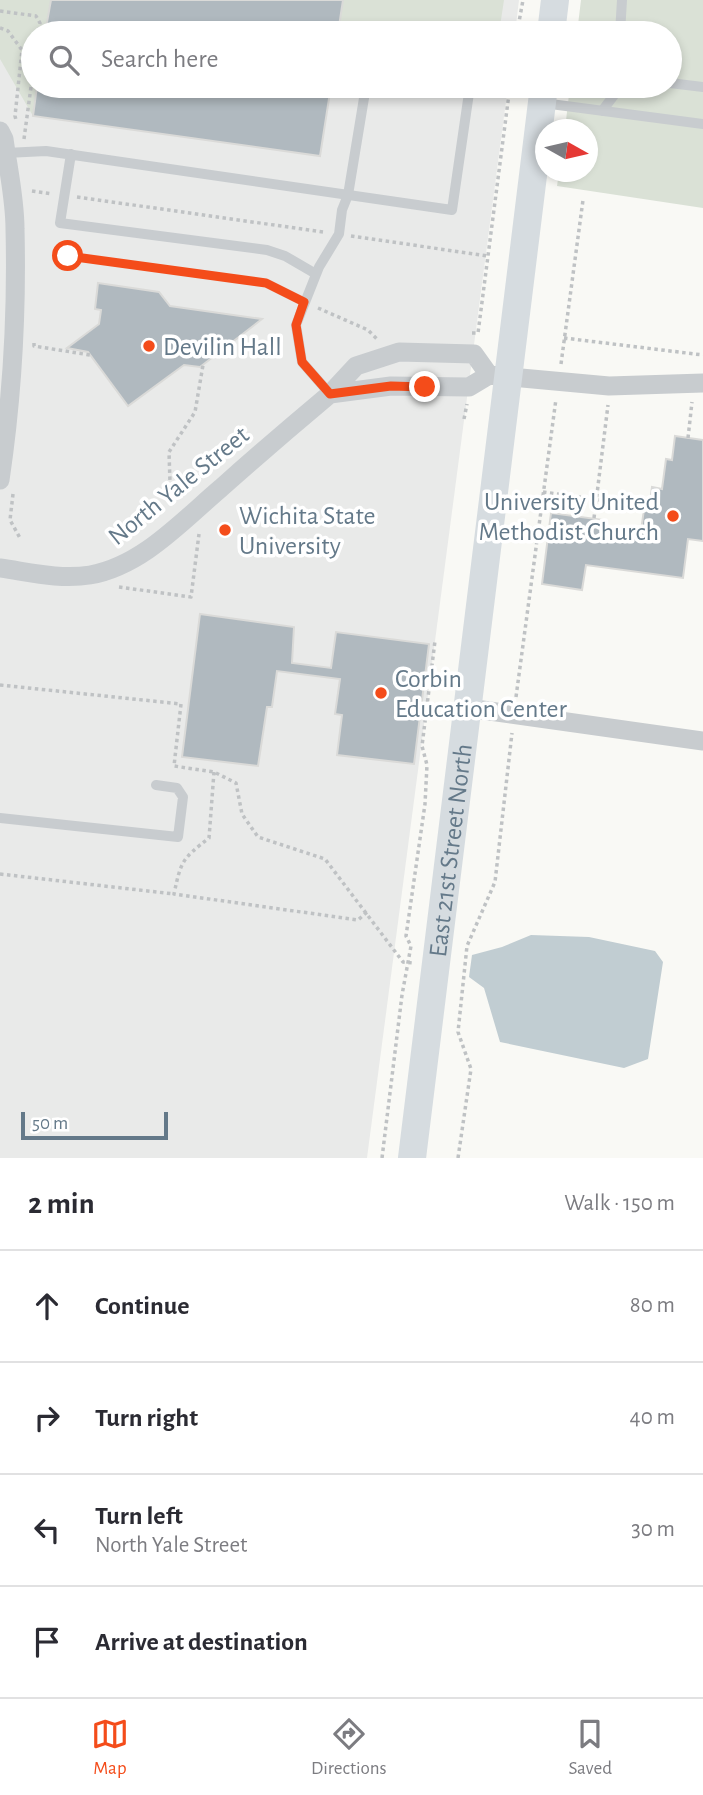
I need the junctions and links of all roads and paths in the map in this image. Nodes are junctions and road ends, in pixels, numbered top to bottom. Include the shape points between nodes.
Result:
1 (523, 0) edge
2 (555, 0) edge
3 (622, 0) edge
4 (0, 11) edge
5 (39, 21) edge
6 (519, 21) edge
7 (552, 21) edge
8 (621, 21) edge
9 (682, 84) edge
10 (703, 87) edge
11 (30, 98) edge
12 (364, 98) edge
13 (468, 98) edge
14 (508, 98) edge
15 (542, 98) edge
16 (557, 98) edge
17 (612, 98) edge
18 (602, 111) junction
19 (703, 124) edge
20 (0, 131) edge
21 (24, 141) dead end
22 (6, 153) junction
23 (71, 154) junction
24 (29, 191) dead end
25 (64, 195) junction
26 (348, 195) junction
27 (583, 200) dead end
28 (339, 234) junction
29 (68, 256) dead end
30 (488, 256) junction
31 (316, 274) junction
32 (304, 302) junction
33 (467, 333) dead end
34 (564, 338) junction
35 (380, 342) dead end
36 (703, 355) edge
37 (499, 377) junction
38 (558, 382) junction
39 (703, 383) edge
40 (330, 394) junction
41 (608, 405) dead end
42 (0, 480) edge
43 (544, 492) junction
44 (596, 499) junction
45 (645, 506) dead end
46 (594, 519) dead end
47 (0, 568) edge
48 (435, 642) dead end
49 (0, 685) edge
50 (468, 708) junction
51 (514, 714) junction
52 (703, 741) edge
53 (214, 772) junction
54 (156, 785) dead end
55 (0, 818) edge
56 (0, 874) edge
57 (174, 894) junction
58 (367, 912) junction
59 (422, 964) junction
60 (382, 1158) edge
61 (412, 1158) edge
62 (458, 1158) edge

1 - 6 path
2 - 7 main road
3 - 8 lane
4 - 5 path via 36,16
9 - 10 lane
11 - 21 path
12 - 26 lane
13 - 26 lane via 452,210
14 - 30 path
15 - 37 main road, East 21st Street North
16 - 18 lane
17 - 18 lane
18 - 19 lane
20 - 22 street
22 - 23 lane
22 - 42 street via 15,227 11,379
23 - 25 lane
23 - 26 lane
24 - 25 path
25 - 28 path
25 - 31 lane via 60,223 267,250
26 - 28 lane
27 - 34 path
28 - 30 path
28 - 31 lane
29 - 32 path via 266,283
30 - 33 path via 478,333
31 - 32 lane
32 - 35 path via 346,318
32 - 40 lane via 296,325 302,362
34 - 36 path
34 - 38 path
37 - 38 street
37 - 40 street via 470,387 391,386
37 - 40 street, North Yale Street via 474,354 398,352 356,366
37 - 50 main road, East 21st Street North
38 - 39 street via 609,386
38 - 43 path
40 - 47 street, North Yale Street via 153,546 120,567 73,576
41 - 44 path
43 - 44 path
43 - 51 path
44 - 45 path
44 - 46 path
48 - 59 path via 422,746 427,765 425,804 407,936
49 - 53 path via 181,704 174,765
50 - 51 street
50 - 59 main road, East 21st Street North
51 - 52 street
51 - 62 path via 495,882 467,946 458,1032 471,1069
53 - 57 path via 209,838 180,866
53 - 58 path via 236,783 242,814 258,837 325,859
54 - 55 lane via 177,788 183,797 178,837
56 - 57 path
57 - 58 path via 358,920
58 - 59 path via 403,962
59 - 60 path via 402,995
59 - 61 main road, East 21st Street North

